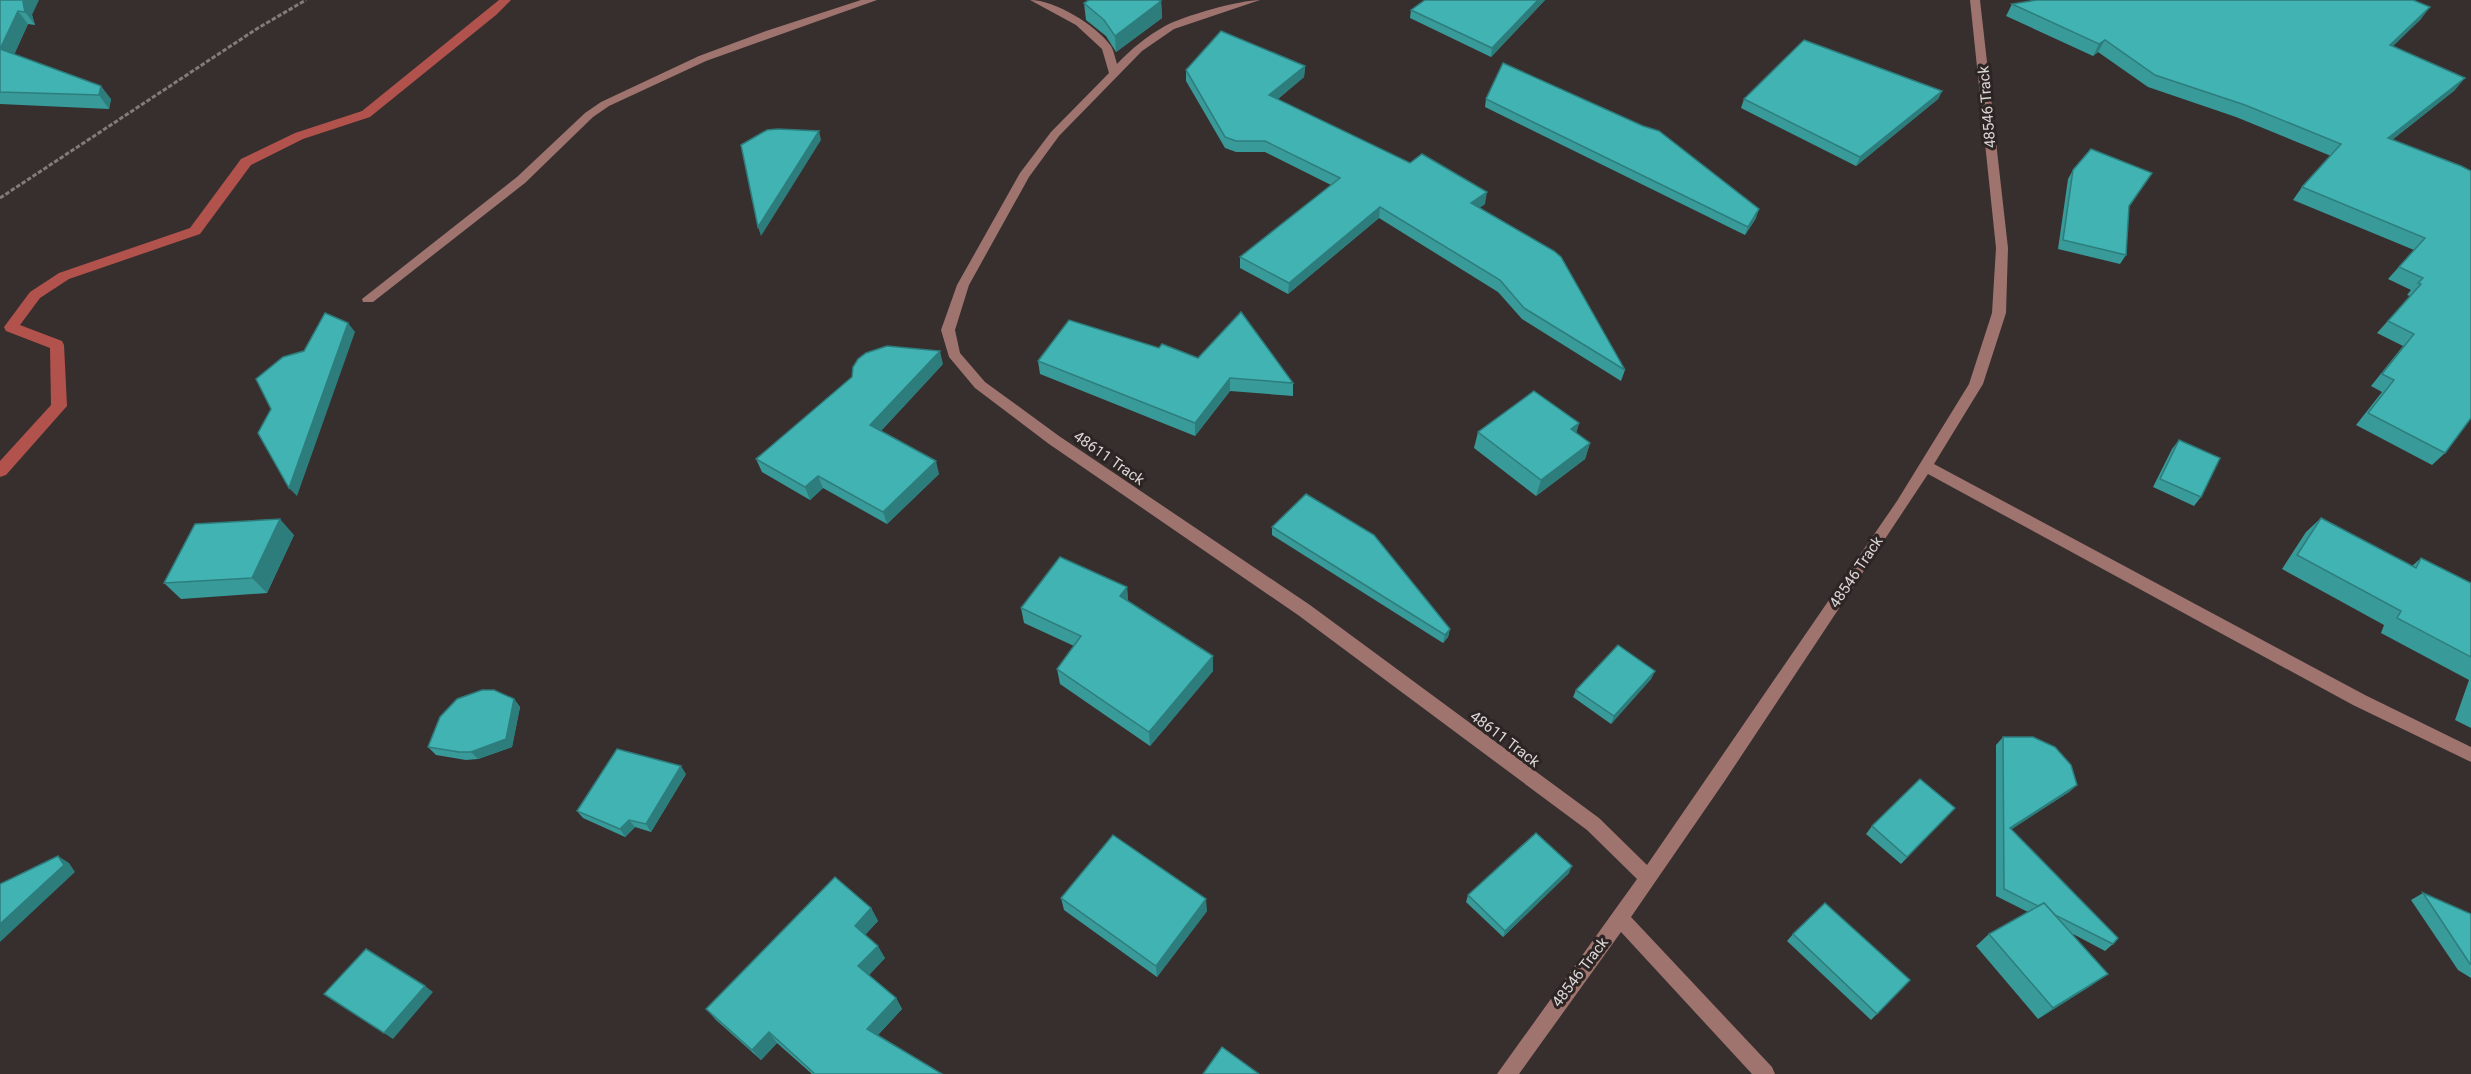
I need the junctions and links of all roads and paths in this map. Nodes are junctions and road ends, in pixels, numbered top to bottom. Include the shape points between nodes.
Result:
1 (306, 0) edge
2 (872, 0) edge
3 (1035, 0) edge
4 (1255, 0) edge
5 (1975, 0) edge
6 (1114, 72) junction
7 (0, 198) edge
8 (368, 298) dead end
9 (1925, 466) junction
10 (2471, 755) edge
11 (1648, 878) junction
12 (1620, 918) junction
13 (1507, 1074) edge
14 (1765, 1074) edge

1 - 7 path
2 - 8 street via 737,46 605,104 521,180
3 - 6 street via 1080,22 1107,48
4 - 6 street, 48611 Track via 1170,27
5 - 9 street, 48546 Track via 2002,248 1999,313 1976,384
6 - 11 street, 48611 Track via 1055,134 996,224 963,285 948,330 954,354 980,385 1054,440 1304,610 1593,824
9 - 10 street via 2359,700
9 - 11 street, 48546 Track
11 - 12 street, 48546 Track
12 - 13 street, 48546 Track
12 - 14 street

